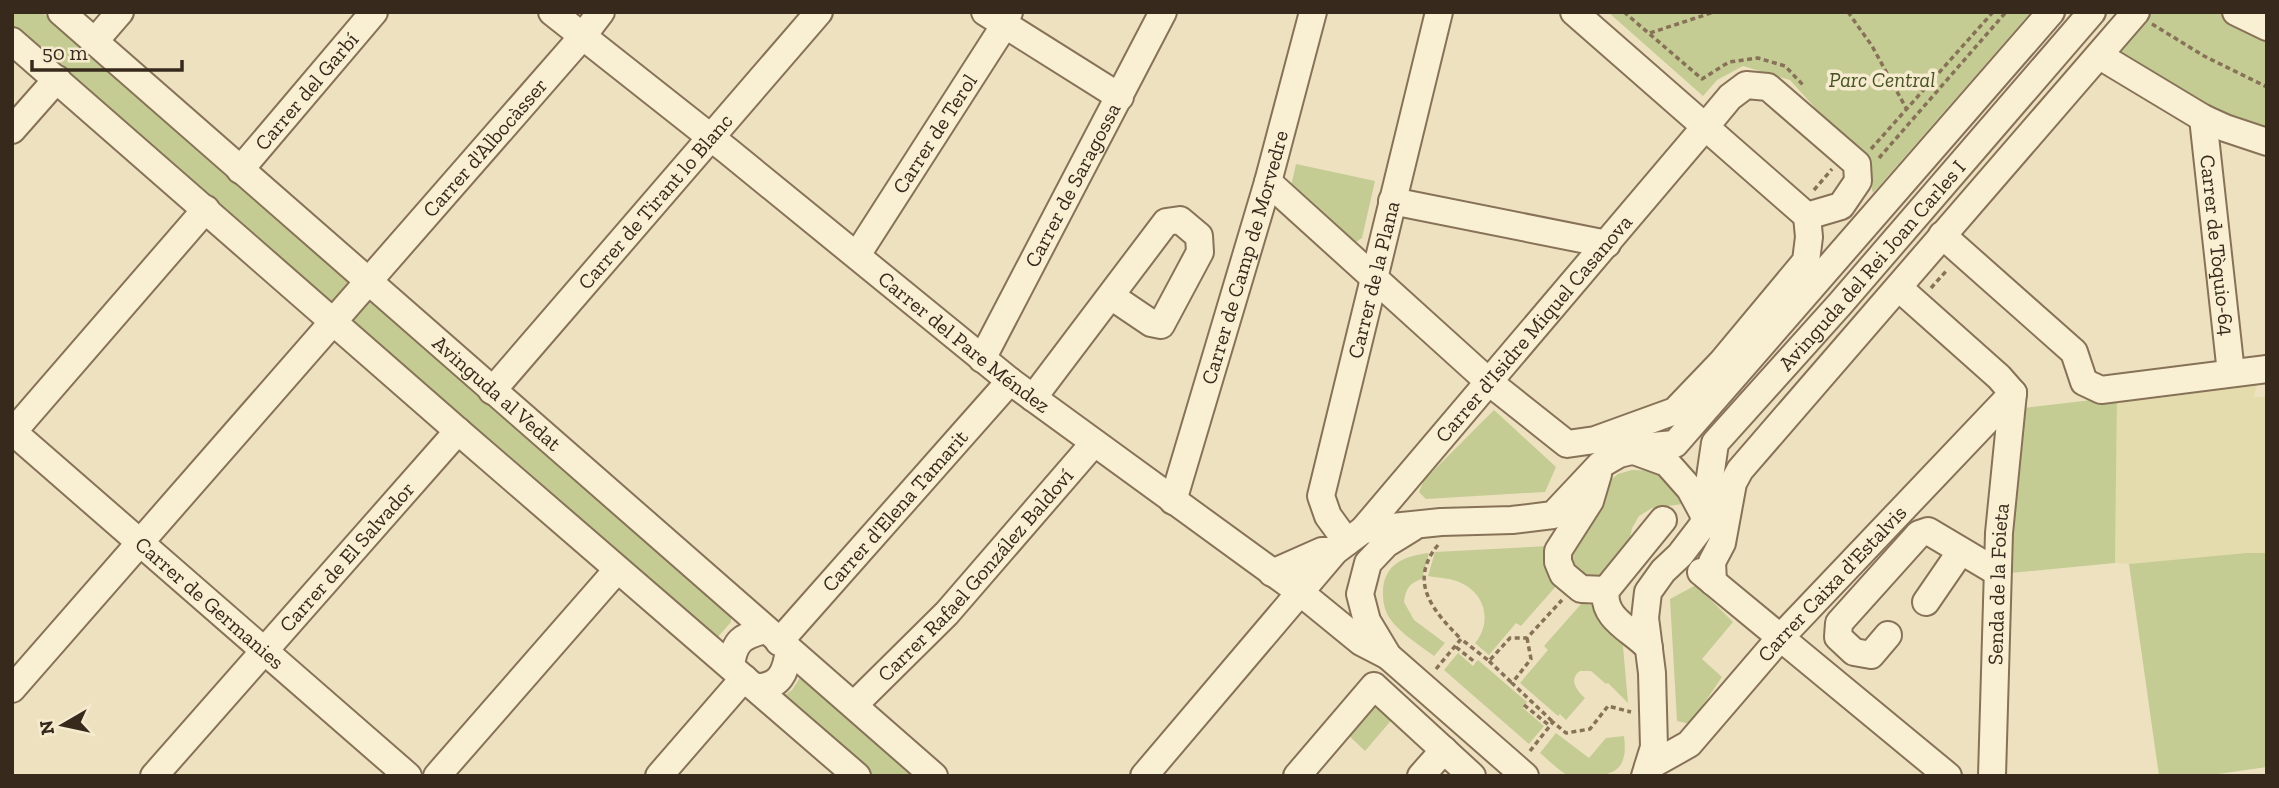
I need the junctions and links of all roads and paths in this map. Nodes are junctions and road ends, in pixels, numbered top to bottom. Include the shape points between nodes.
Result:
1 (61, 12) edge
2 (120, 12) edge
3 (374, 12) edge
4 (552, 12) edge
5 (601, 12) edge
6 (819, 12) edge
7 (1163, 12) edge
8 (1312, 12) edge
9 (1439, 12) edge
10 (1574, 12) edge
11 (1624, 12) edge
12 (1714, 12) edge
13 (1848, 12) edge
14 (1993, 12) edge
15 (2006, 12) edge
16 (2051, 12) edge
17 (2092, 12) edge
18 (2236, 12) edge
19 (2141, 16) edge
20 (999, 17) edge
21 (2267, 27) edge
22 (1649, 33) junction
23 (582, 37) junction
24 (12, 41) edge
25 (94, 42) junction
26 (2100, 56) junction
27 (57, 79) junction
28 (1804, 86) dead end
29 (2267, 87) edge
30 (1120, 97) junction
31 (1906, 108) junction
32 (2203, 118) junction
33 (1705, 127) junction
34 (12, 131) edge
35 (711, 137) junction
36 (2267, 142) edge
37 (1846, 154) junction
38 (240, 170) junction
39 (1858, 181) junction
40 (1268, 182) junction
41 (1392, 201) junction
42 (205, 209) junction
43 (1802, 212) junction
44 (1942, 235) junction
45 (1606, 244) junction
46 (857, 255) junction
47 (1374, 278) junction
48 (367, 282) junction
49 (1899, 288) junction
50 (1111, 296) dead end
51 (333, 321) junction
52 (982, 359) junction
53 (2267, 369) edge
54 (2231, 373) junction
55 (1010, 381) junction
56 (1489, 382) junction
57 (492, 391) junction
58 (2012, 393) junction
59 (1033, 398) junction
60 (1675, 411) junction
61 (458, 431) junction
62 (13, 432) edge
63 (1094, 443) junction
64 (1632, 451) junction
65 (1600, 465) junction
66 (1733, 483) junction
67 (1576, 490) junction
68 (1173, 501) junction
69 (1701, 519) junction
70 (1663, 520) dead end
71 (1420, 524) junction
72 (1348, 541) junction
73 (1442, 541) dead end
74 (140, 543) junction
75 (1961, 551) junction
76 (617, 570) junction
77 (1997, 572) junction
78 (1272, 573) junction
79 (1713, 582) junction
80 (1575, 586) junction
81 (1606, 590) junction
82 (1301, 593) junction
83 (1926, 602) dead end
84 (1888, 635) dead end
85 (1527, 638) junction
86 (1780, 638) junction
87 (1461, 639) junction
88 (778, 641) junction
89 (1455, 646) junction
90 (1649, 648) junction
91 (265, 650) junction
92 (1388, 656) junction
93 (1489, 661) junction
94 (1476, 663) dead end
95 (1435, 670) dead end
96 (743, 677) junction
97 (1512, 683) junction
98 (12, 689) edge
99 (854, 705) junction
100 (1524, 705) dead end
101 (1639, 714) dead end
102 (1551, 724) junction
103 (1444, 750) junction
104 (1527, 763) edge
105 (1647, 771) edge
106 (154, 776) edge
107 (408, 776) edge
108 (437, 776) edge
109 (659, 776) edge
110 (857, 776) edge
111 (934, 776) edge
112 (1144, 776) edge
113 (1297, 776) edge
114 (1421, 776) edge
115 (1472, 776) edge
116 (1948, 776) edge
117 (1993, 776) edge

1 - 25 street, Avinguda al Vedat
2 - 25 street
3 - 38 street, Carrer del Garbí
4 - 23 street, Carrer del Pare Méndez
5 - 23 street, Carrer d'Albocàsser
6 - 35 street, Carrer de Tirant lo Blanc
7 - 30 street, Carrer de Saragossa
8 - 40 street, Carrer de Camp de Morvedre
9 - 41 street, Carrer de la Plana
10 - 33 street
11 - 22 path
12 - 22 path
13 - 31 path
14 - 31 path
15 - 39 path
16 - 64 street, Avinguda del Rei Joan Carles I via 1675,444
17 - 69 street, Avinguda del Rei Joan Carles I via 1715,443
18 - 21 street
19 - 26 street, Avinguda del Rei Joan Carles I
19 - 29 path via 2203,56
20 - 30 street
20 - 46 street, Carrer de Terol
22 - 28 path via 1702,79 1729,62 1758,58 1785,66
23 - 35 street, Carrer del Pare Méndez
23 - 48 street, Carrer d'Albocàsser
24 - 27 street
25 - 38 street, Avinguda al Vedat
26 - 32 street
26 - 44 street, Avinguda del Rei Joan Carles I
27 - 34 street
27 - 42 street
30 - 52 street, Carrer de Saragossa
31 - 37 path via 1867,153 1857,142
32 - 36 street
32 - 54 street, Carrer de Tòquio-64
33 - 37 street, Carrer d'Isidre Miquel Casanova via 1746,85 1768,88
33 - 43 street
33 - 45 street, Carrer d'Isidre Miquel Casanova
35 - 46 street, Carrer del Pare Méndez
35 - 57 street, Carrer de Tirant lo Blanc
37 - 39 street via 1857,164
37 - 43 path
38 - 48 street, Avinguda al Vedat
39 - 43 street via 1841,206
40 - 47 street
40 - 68 street, Carrer de Camp de Morvedre
41 - 45 street
41 - 47 street, Carrer de la Plana
42 - 51 street
42 - 62 street
43 - 60 street, Avinguda del Rei Joan Carles I via 1809,237 1806,261
44 - 49 street, Avinguda del Rei Joan Carles I
44 - 54 street via 2074,352 2084,382 2101,390
45 - 56 street, Carrer d'Isidre Miquel Casanova
46 - 52 street, Carrer del Pare Méndez
47 - 56 street
47 - 72 street, Carrer de la Plana via 1321,496 1328,516
48 - 51 street
48 - 57 street, Avinguda al Vedat
49 - 58 street
49 - 66 street, Avinguda del Rei Joan Carles I
50 - 59 street
51 - 61 street
51 - 74 street
52 - 55 street, Carrer del Pare Méndez
53 - 54 street
55 - 59 street, Carrer del Pare Méndez
55 - 88 street, Carrer d'Elena Tamarit
56 - 60 street, Avinguda del Rei Joan Carles I via 1567,444 1595,440
56 - 72 street, Carrer d'Isidre Miquel Casanova
57 - 88 street, Avinguda al Vedat
58 - 77 street, Senda de la Foieta
58 - 86 street, Carrer Caixa d'Estalvis
59 - 63 street, Carrer del Pare Méndez
60 - 67 street, Avinguda del Rei Joan Carles I via 1657,433 1595,454 1581,473
61 - 76 street
61 - 91 street, Carrer de El Salvador
62 - 74 street, Carrer de Germanies
63 - 68 street, Carrer del Pare Méndez
63 - 99 street, Carrer Rafael González Baldoví via 947,613
64 - 65 street, Avinguda del Rei Joan Carles I
64 - 69 street via 1667,463 1690,489
65 - 67 street, Avinguda del Rei Joan Carles I
65 - 80 street via 1590,501 1558,551 1563,574
66 - 69 street, Avinguda del Rei Joan Carles I
66 - 79 street, Avinguda del Rei Joan Carles I via 1722,543 1712,562
67 - 71 street, Avinguda del Rei Joan Carles I via 1553,514
68 - 78 street, Carrer del Pare Méndez
69 - 79 street via 1702,573
69 - 90 street, Carrer Caixa d'Estalvis via 1680,555 1648,592
70 - 81 street
71 - 72 street, Avinguda del Rei Joan Carles I
71 - 92 street, Carrer del Pare Méndez via 1386,544 1368,563 1360,594 1367,621
72 - 78 street, Avinguda del Rei Joan Carles I
72 - 82 street
73 - 87 path via 1426,569 1426,593
74 - 91 street, Carrer de Germanies
74 - 98 street
75 - 77 street
75 - 83 street
75 - 84 street via 1928,531 1919,534 1839,623 1838,637 1854,652 1871,655
76 - 96 street
76 - 108 street
77 - 117 street, Senda de la Foieta
78 - 82 street, Carrer del Pare Méndez
79 - 86 street
80 - 81 street
80 - 85 path
81 - 90 street via 1613,617
82 - 92 street, Carrer del Pare Méndez via 1361,642
82 - 112 street
85 - 93 path via 1510,638
85 - 97 path via 1531,659
86 - 105 street, Carrer Caixa d'Estalvis via 1689,744
86 - 116 street
87 - 89 path
87 - 93 path
88 - 96 street via 747,635 740,640 735,647
88 - 96 street via 785,672 780,679 765,687
88 - 99 street, Avinguda al Vedat
89 - 94 path
89 - 95 path
90 - 105 street, Carrer Caixa d'Estalvis via 1654,747
91 - 106 street, Carrer de El Salvador
91 - 107 street, Carrer de Germanies
92 - 104 street, Carrer del Pare Méndez
93 - 97 path
96 - 109 street
96 - 110 street
97 - 102 path
99 - 111 street, Avinguda al Vedat
100 - 102 path
101 - 102 path via 1608,706 1590,729 1566,733
102 - 104 path
103 - 113 street via 1374,686
103 - 114 street
103 - 115 street

